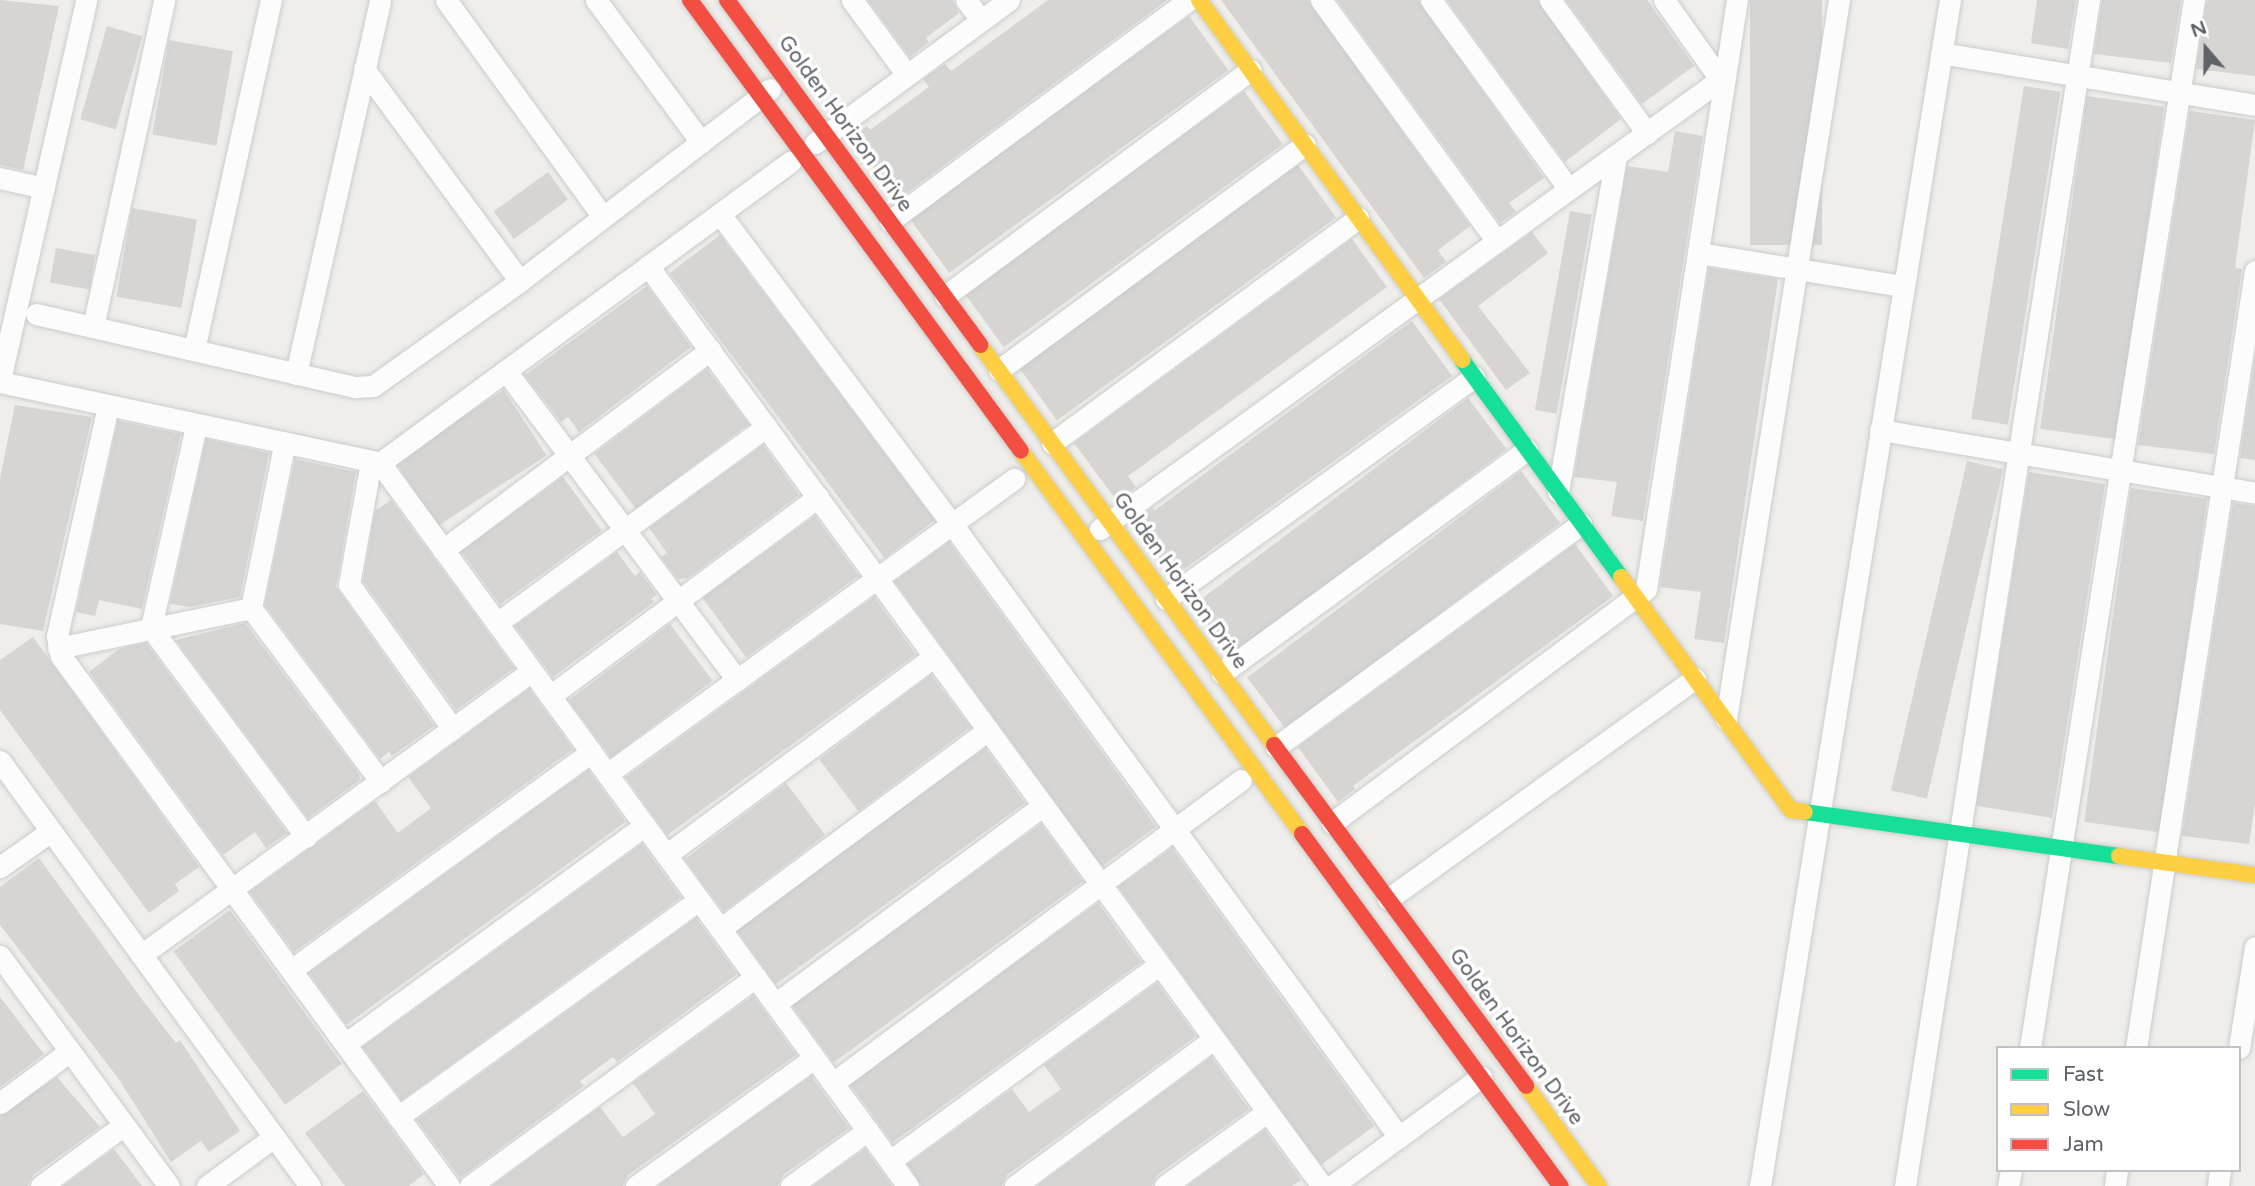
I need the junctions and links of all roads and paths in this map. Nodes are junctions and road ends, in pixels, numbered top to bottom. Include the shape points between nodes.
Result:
1 (86, 0) edge
2 (164, 0) edge
3 (271, 0) edge
4 (380, 0) edge
5 (446, 0) edge
6 (596, 0) edge
7 (690, 0) edge
8 (727, 0) edge
9 (852, 0) edge
10 (966, 0) edge
11 (1009, 0) edge
12 (1189, 0) edge
13 (1199, 0) edge
14 (1321, 0) edge
15 (1431, 0) edge
16 (1550, 0) edge
17 (1664, 0) edge
18 (1737, 0) edge
19 (1839, 0) edge
20 (1950, 0) edge
21 (2089, 0) edge
22 (2194, 0) edge
23 (981, 20) junction
24 (1941, 53) junction
25 (364, 69) junction
26 (1250, 70) junction
27 (907, 75) junction
28 (2078, 76) junction
29 (785, 77) junction
30 (1723, 78) junction
31 (2179, 93) junction
32 (761, 96) junction
33 (2255, 105) edge
34 (1647, 133) junction
35 (827, 135) junction
36 (701, 142) junction
37 (1304, 144) junction
38 (1616, 155) junction
39 (796, 157) junction
40 (0, 178) edge
41 (44, 188) junction
42 (1569, 189) junction
43 (720, 214) junction
44 (603, 217) junction
45 (1357, 218) junction
46 (890, 221) junction
47 (1497, 241) junction
48 (1699, 253) junction
49 (648, 266) junction
50 (1797, 269) junction
51 (2255, 271) edge
52 (520, 281) junction
53 (1903, 286) junction
54 (944, 296) junction
55 (1418, 299) junction
56 (36, 314) dead end
57 (93, 327) junction
58 (194, 350) junction
59 (710, 351) junction
60 (999, 370) junction
61 (506, 371) junction
62 (296, 374) junction
63 (1474, 377) junction
64 (0, 381) edge
65 (108, 406) junction
66 (196, 426) junction
67 (766, 427) junction
68 (1880, 430) junction
69 (1052, 443) junction
70 (284, 446) junction
71 (1527, 450) junction
72 (2019, 454) junction
73 (569, 456) junction
74 (375, 463) junction
75 (2120, 470) junction
76 (1014, 479) dead end
77 (2222, 487) junction
78 (1558, 492) junction
79 (2255, 493) edge
80 (818, 497) junction
81 (1110, 522) junction
82 (953, 524) junction
83 (1581, 524) junction
84 (625, 530) junction
85 (1087, 538) junction
86 (443, 550) junction
87 (878, 578) junction
88 (1635, 597) junction
89 (1166, 599) junction
90 (678, 601) junction
91 (251, 608) junction
92 (497, 623) junction
93 (151, 628) junction
94 (58, 648) junction
95 (934, 657) junction
96 (532, 671) junction
97 (1222, 673) junction
98 (1695, 678) junction
99 (737, 680) junction
100 (550, 696) junction
101 (1726, 719) junction
102 (453, 729) junction
103 (988, 730) junction
104 (1276, 747) junction
105 (591, 752) junction
106 (0, 761) edge
107 (607, 774) junction
108 (1241, 780) dead end
109 (381, 782) junction
110 (1043, 806) junction
111 (1820, 813) junction
112 (1332, 823) junction
113 (645, 825) junction
114 (1173, 830) junction
115 (51, 831) junction
116 (1960, 833) junction
117 (306, 837) junction
118 (2061, 848) junction
119 (666, 855) junction
120 (2164, 862) junction
121 (0, 867) edge
122 (2255, 875) edge
123 (1100, 885) junction
124 (233, 891) junction
125 (1388, 899) junction
126 (699, 900) junction
127 (720, 929) junction
128 (2255, 947) edge
129 (0, 956) edge
130 (142, 956) junction
131 (1159, 965) junction
132 (291, 970) junction
133 (756, 977) junction
134 (8, 985) edge
135 (775, 1004) junction
136 (1214, 1039) junction
137 (345, 1044) junction
138 (2030, 1046) edge
139 (2136, 1046) edge
140 (2239, 1046) edge
141 (70, 1051) junction
142 (814, 1058) junction
143 (1481, 1077) junction
144 (832, 1083) junction
145 (0, 1103) edge
146 (1267, 1112) junction
147 (398, 1117) junction
148 (124, 1125) junction
149 (867, 1130) junction
150 (274, 1137) junction
151 (1399, 1137) junction
152 (890, 1161) junction
153 (41, 1186) edge
154 (169, 1186) edge
155 (207, 1186) edge
156 (310, 1186) edge
157 (449, 1186) edge
158 (470, 1186) edge
159 (636, 1186) edge
160 (791, 1186) edge
161 (908, 1186) edge
162 (1015, 1186) edge
163 (1165, 1186) edge
164 (1322, 1186) edge
165 (1332, 1186) edge
166 (1561, 1186) edge
167 (1599, 1186) edge
168 (1760, 1186) edge
169 (1905, 1186) edge

1 - 41 street
2 - 57 street
3 - 58 street
4 - 25 street
5 - 44 street
6 - 36 street
7 - 32 street
8 - 29 street, Golden Horizon Drive
9 - 27 street
10 - 23 street
11 - 23 street
12 - 46 street
13 - 26 street
14 - 47 street
15 - 42 street
16 - 34 street
17 - 30 street
18 - 30 street
19 - 50 street
20 - 24 street
21 - 28 street
22 - 31 street
23 - 27 street
24 - 28 street
24 - 53 street
25 - 52 street
25 - 62 street
26 - 37 street
26 - 54 street
27 - 35 street
28 - 31 street
28 - 72 street
29 - 32 street
29 - 35 street, Golden Horizon Drive
30 - 34 street
30 - 48 street
31 - 33 street
31 - 75 street
32 - 36 street
32 - 39 street
34 - 38 street
35 - 39 street
35 - 46 street, Golden Horizon Drive
36 - 44 street
37 - 45 street
37 - 60 street
38 - 42 street
38 - 78 street
39 - 43 street
39 - 85 street
40 - 41 street
41 - 64 street
42 - 47 street
43 - 49 street
43 - 82 street
44 - 52 street
45 - 55 street
45 - 69 street
46 - 54 street, Golden Horizon Drive
47 - 55 street
48 - 50 street
48 - 88 street via 1646,589
49 - 59 street
49 - 61 street
50 - 53 street
50 - 101 street
51 - 77 street
52 - 62 street via 373,386 356,387
53 - 68 street
54 - 60 street, Golden Horizon Drive
55 - 63 street
55 - 81 street
56 - 57 street
57 - 58 street
58 - 62 street
59 - 67 street
59 - 73 street
60 - 69 street, Golden Horizon Drive
61 - 73 street
61 - 74 street
63 - 71 street
63 - 89 street
64 - 65 street
65 - 66 street
65 - 94 street
66 - 70 street
66 - 93 street
67 - 80 street
67 - 84 street
68 - 72 street
68 - 111 street
69 - 81 street, Golden Horizon Drive
70 - 74 street
70 - 91 street
71 - 78 street
71 - 97 street
72 - 75 street
72 - 116 street
73 - 84 street
73 - 86 street
74 - 86 street
74 - 102 street via 349,584
75 - 77 street
75 - 118 street
76 - 82 street
77 - 79 street
77 - 120 street
78 - 83 street
80 - 87 street
80 - 90 street
81 - 85 street
81 - 89 street, Golden Horizon Drive
82 - 87 street
82 - 114 street
83 - 88 street
83 - 104 street
84 - 90 street
84 - 92 street
85 - 143 street
86 - 92 street
87 - 95 street
87 - 99 street
88 - 98 street
88 - 112 street
89 - 97 street, Golden Horizon Drive
90 - 99 street
90 - 100 street
91 - 93 street
91 - 109 street
92 - 96 street
93 - 94 street
93 - 117 street
94 - 124 street
95 - 103 street
95 - 119 street
96 - 100 street
96 - 102 street
97 - 104 street, Golden Horizon Drive
98 - 101 street
98 - 125 street
99 - 107 street
100 - 105 street
101 - 111 street via 1791,810
102 - 109 street
103 - 110 street
103 - 127 street
104 - 112 street, Golden Horizon Drive
105 - 107 street
105 - 132 street
106 - 115 street
107 - 113 street
108 - 114 street
109 - 117 street
110 - 123 street
110 - 135 street
111 - 116 street
111 - 168 street
112 - 125 street, Golden Horizon Drive
113 - 119 street
113 - 137 street
114 - 123 street
114 - 151 street
115 - 121 street
115 - 130 street
116 - 118 street
116 - 169 street
117 - 124 street
118 - 120 street
118 - 138 street
119 - 126 street
120 - 122 street
120 - 139 street
123 - 131 street
123 - 144 street
124 - 130 street
124 - 132 street
125 - 167 street, Golden Horizon Drive
126 - 127 street
126 - 147 street
127 - 133 street
128 - 140 street
129 - 134 street
130 - 150 street
131 - 136 street
131 - 152 street
132 - 137 street
133 - 135 street
133 - 158 street
134 - 141 street
135 - 142 street
136 - 146 street
136 - 162 street
137 - 147 street
141 - 145 street
141 - 148 street
142 - 144 street
142 - 159 street
143 - 151 street
143 - 166 street
144 - 149 street
146 - 163 street
146 - 164 street
147 - 157 street
148 - 153 street
148 - 154 street
149 - 152 street
149 - 160 street
150 - 155 street
150 - 156 street
151 - 165 street
152 - 161 street

